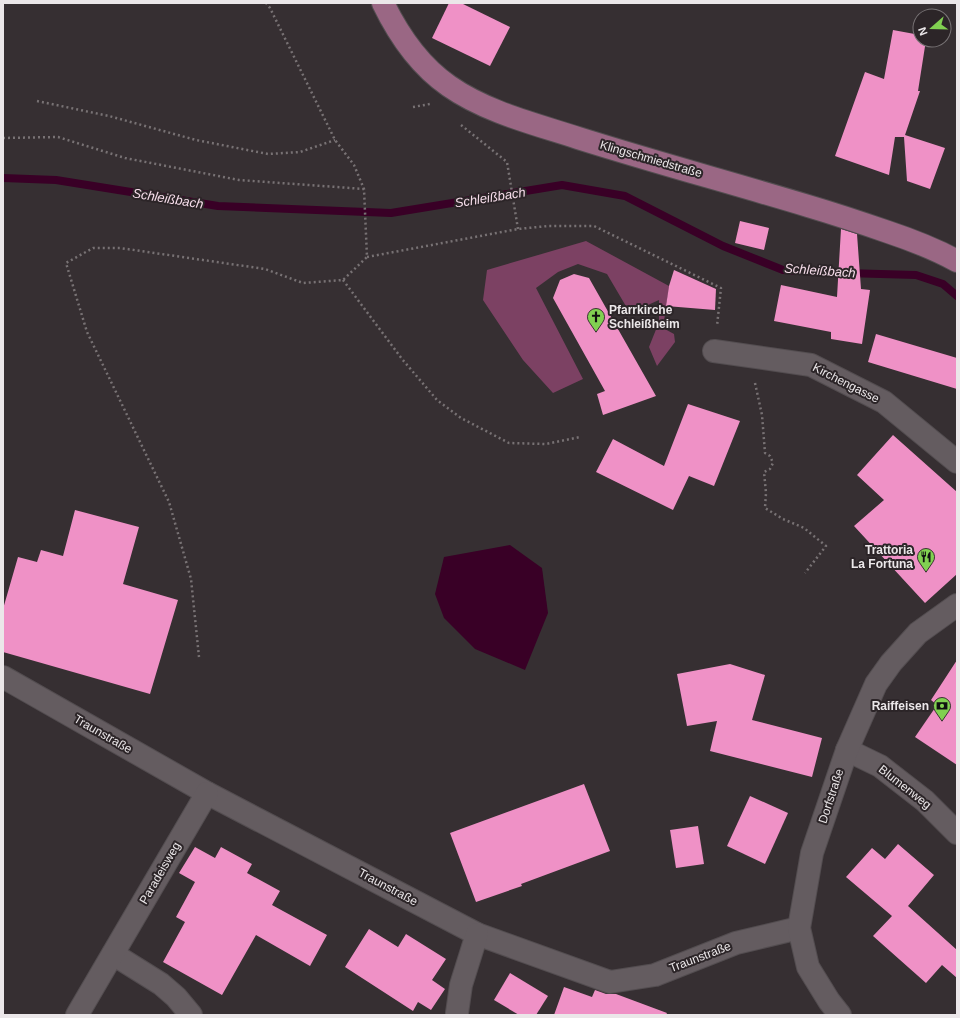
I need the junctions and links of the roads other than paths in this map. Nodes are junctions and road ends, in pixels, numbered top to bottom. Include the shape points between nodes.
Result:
1 (383, 3) edge
2 (957, 261) edge
3 (714, 351) road end
4 (957, 462) edge
5 (957, 605) edge
6 (3, 676) edge
7 (847, 750) junction
8 (206, 792) junction
9 (957, 833) edge
10 (799, 928) junction
11 (477, 934) junction
12 (113, 954) junction
13 (457, 1013) dead end
14 (77, 1015) edge
15 (191, 1015) edge
16 (840, 1015) edge

1 - 2 main road, Klingschmiedstraße via 409,46 428,68 448,86 482,104 522,120 596,143 849,218 916,242
3 - 4 street, Kirchengasse via 811,365 884,402
5 - 7 street, Dorfstraße via 918,633 891,663 876,684
6 - 8 street, Traunstraße
7 - 9 street, Blumenweg via 880,766 925,801
7 - 10 street, Dorfstraße via 812,853
8 - 11 street, Traunstraße
8 - 12 street, Paradeisweg
10 - 11 street, Traunstraße via 736,943 655,975 610,982
10 - 16 street, Dorfstraße via 808,967
11 - 13 street via 461,985
12 - 14 street, Paradeisweg
12 - 15 street via 161,984 176,996

